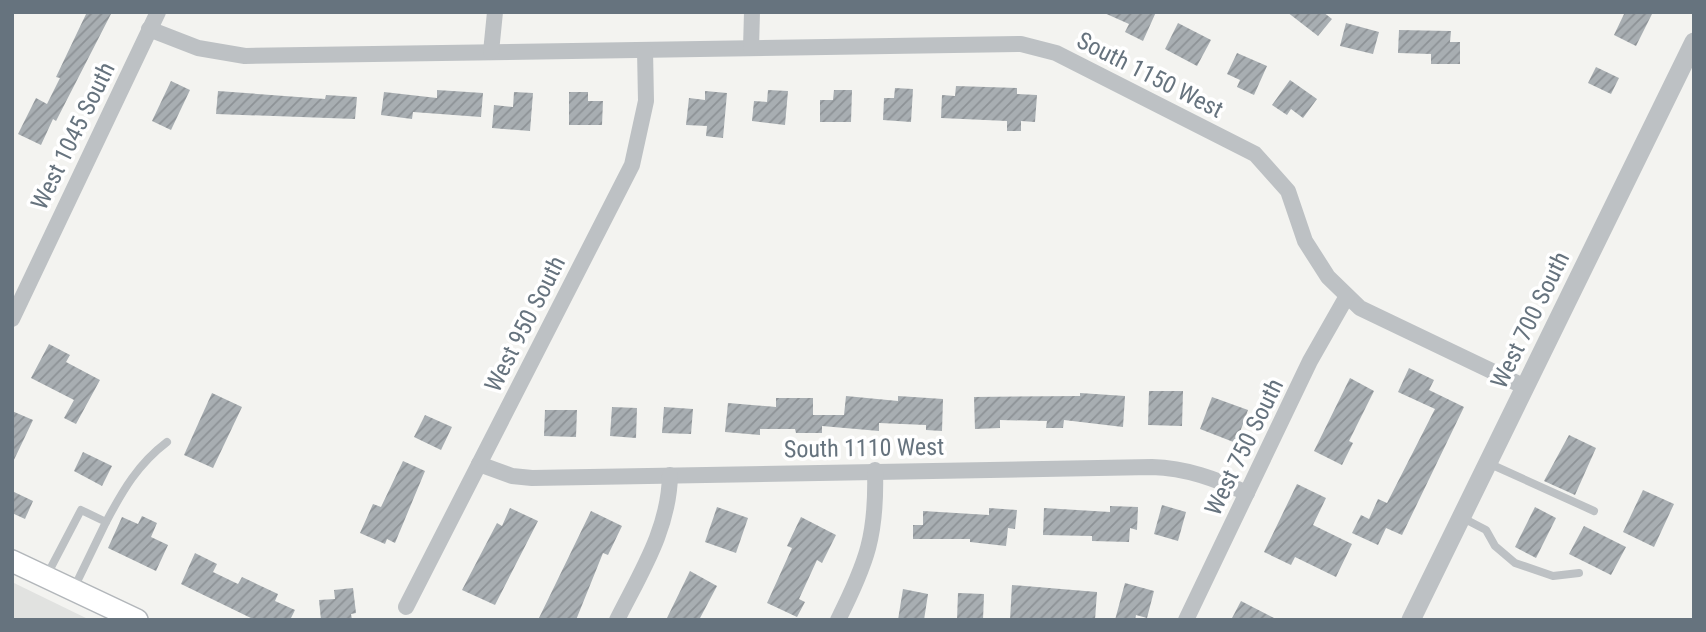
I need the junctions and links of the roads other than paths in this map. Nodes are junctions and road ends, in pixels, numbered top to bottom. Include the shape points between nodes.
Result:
1 (158, 12) edge
2 (495, 12) edge
3 (752, 12) edge
4 (149, 29) junction
5 (1694, 42) edge
6 (751, 48) junction
7 (645, 50) junction
8 (491, 52) junction
9 (1347, 296) junction
10 (12, 318) edge
11 (1525, 387) junction
12 (167, 442) dead end
13 (1488, 463) junction
14 (479, 464) junction
15 (875, 470) junction
16 (670, 475) junction
17 (1247, 493) junction
18 (1594, 511) dead end
19 (1461, 517) junction
20 (106, 522) junction
21 (12, 561) edge
22 (1579, 573) dead end
23 (47, 575) junction
24 (74, 589) junction
25 (406, 607) dead end
26 (137, 620) edge
27 (617, 620) edge
28 (838, 620) edge
29 (1186, 620) edge
30 (1410, 620) edge

1 - 4 street, West 1045 South
2 - 8 street
3 - 6 street
4 - 8 street, South 1150 West via 198,48 245,56
4 - 10 street, West 1045 South
5 - 11 street, West 700 South
6 - 7 street, South 1150 West
6 - 9 street, South 1150 West via 1021,44 1056,53 1255,154 1288,191 1304,241
7 - 8 street, South 1150 West
7 - 14 street, West 950 South via 646,101 632,165
9 - 11 street, South 1150 West via 1360,308
9 - 17 street, West 750 South via 1310,361
11 - 13 street, West 700 South
12 - 20 lane via 127,482
13 - 18 lane
13 - 19 street, West 700 South
14 - 16 street, South 1110 West via 532,478
14 - 25 street, West 950 South
15 - 16 street, South 1110 West
15 - 17 street, South 1110 West via 1178,468
15 - 28 street via 873,537
16 - 27 street via 662,529
17 - 29 street, West 750 South
19 - 22 lane via 1486,530 1495,546 1515,563 1553,576
19 - 30 street, West 700 South
20 - 23 lane via 81,510
20 - 24 lane
21 - 23 main road
23 - 24 main road
24 - 26 main road

